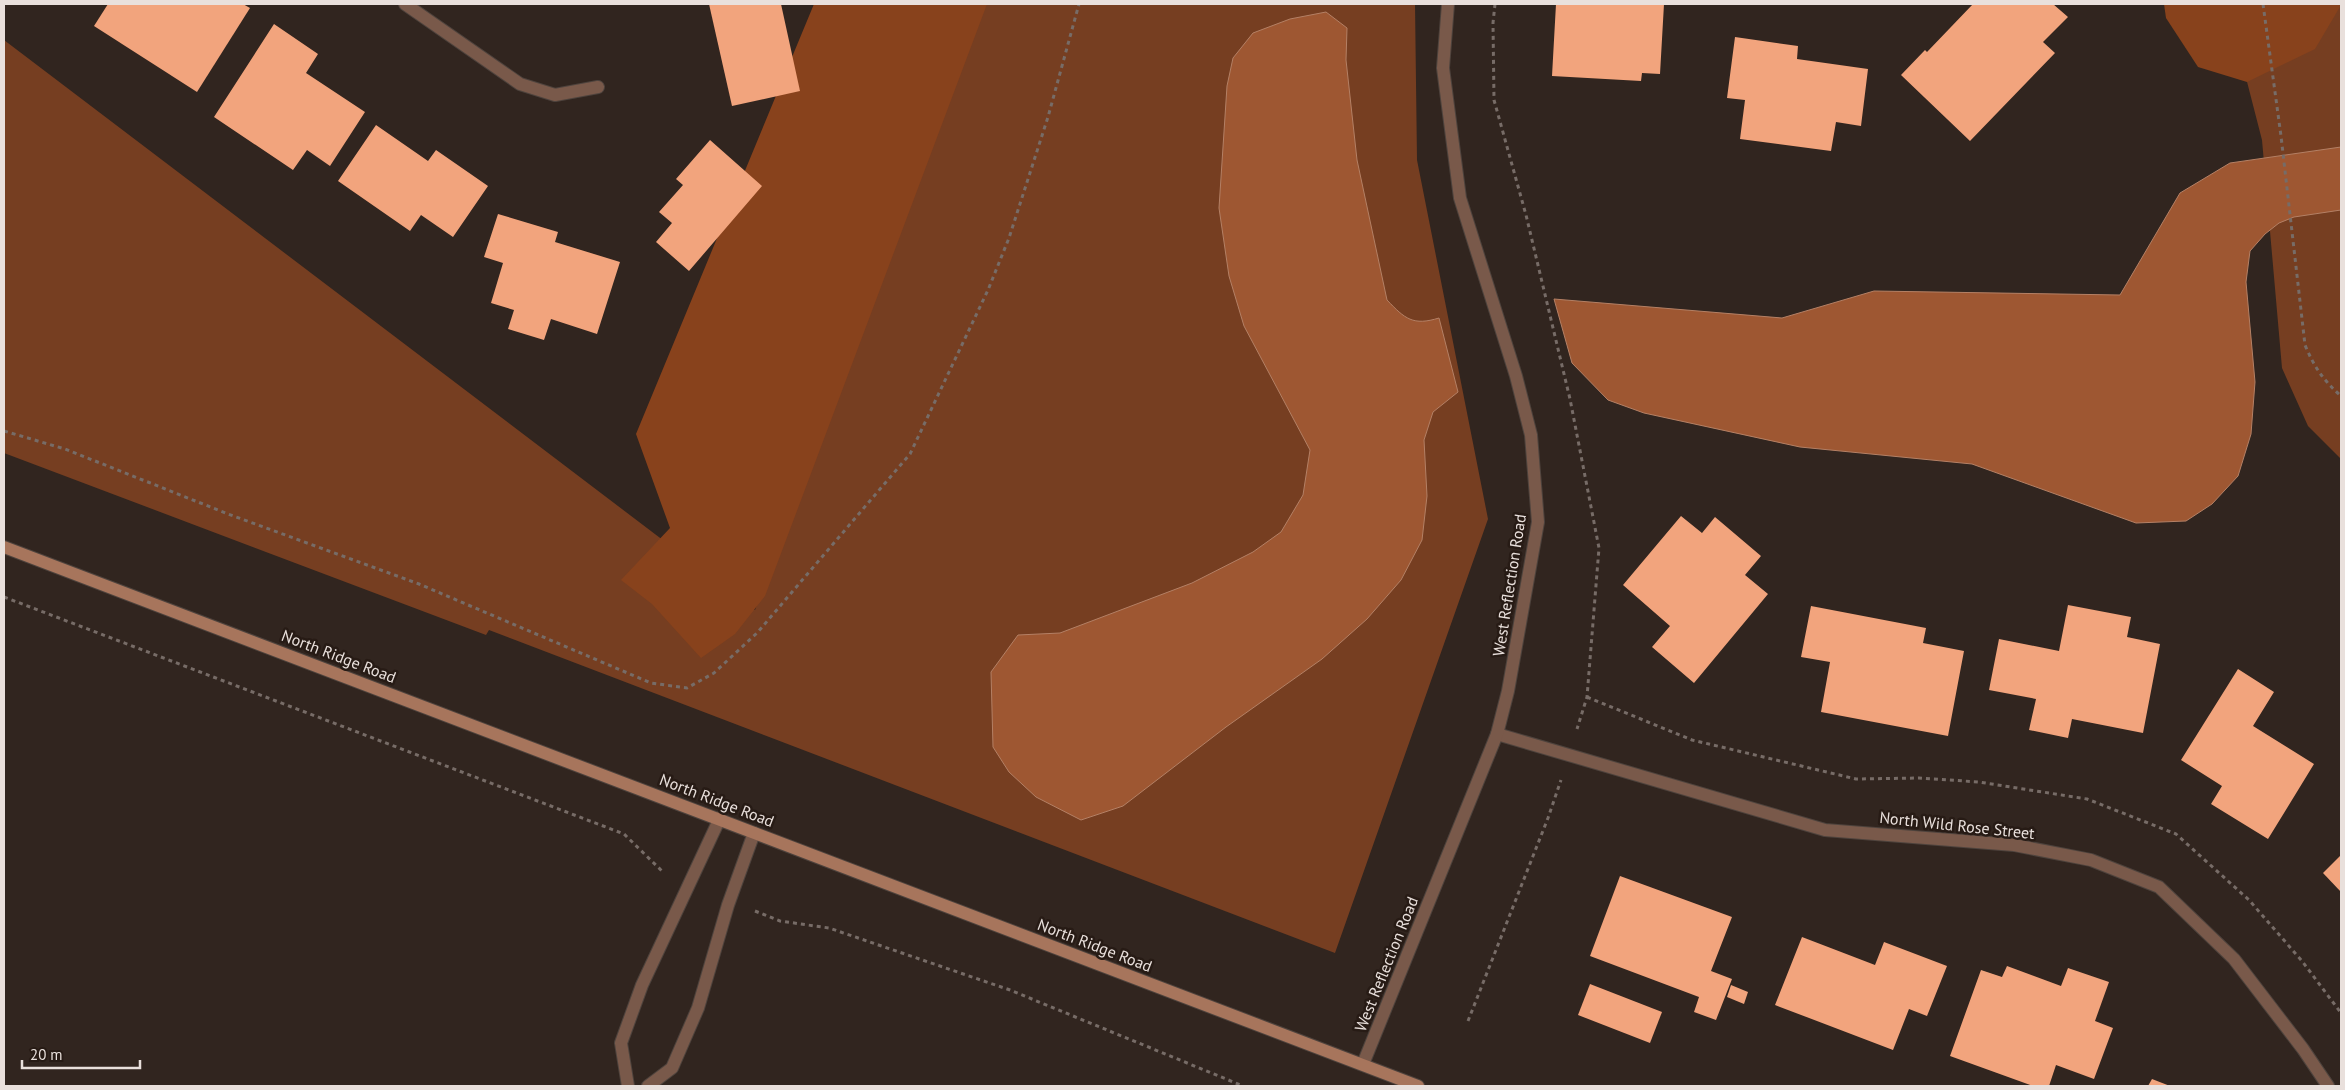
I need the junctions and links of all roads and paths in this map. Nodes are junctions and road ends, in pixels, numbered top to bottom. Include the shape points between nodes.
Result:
1 (405, 4) edge
2 (1079, 4) edge
3 (1448, 4) edge
4 (2263, 4) edge
5 (598, 87) dead end
6 (2341, 396) edge
7 (4, 431) edge
8 (4, 547) edge
9 (4, 597) edge
10 (1497, 734) junction
11 (720, 818) junction
12 (754, 833) junction
13 (689, 884) junction
14 (730, 900) junction
15 (1363, 1064) junction
16 (628, 1086) edge
17 (648, 1086) edge
18 (1243, 1086) edge
19 (1418, 1086) edge
20 (2328, 1086) edge

1 - 5 street via 520,84 555,94
2 - 7 path via 1048,117 1009,238 988,290 910,454 757,633 714,673 687,688 651,684 419,584 65,450
3 - 10 street, West Reflection Road via 1443,68 1460,198 1516,376 1531,435 1538,522 1508,691
4 - 6 path via 2304,345 2313,366
8 - 11 main road, North Ridge Road
9 - 13 path via 624,834 661,872
10 - 15 street, West Reflection Road
10 - 20 street, North Wild Rose Street via 1825,830 2014,845 2091,860 2160,887 2234,959
11 - 12 main road, North Ridge Road
11 - 13 street
12 - 14 street
12 - 15 main road, North Ridge Road
13 - 16 street via 642,985 621,1043
14 - 17 street via 698,1008 672,1068
14 - 18 path via 780,921 828,928 1010,990
15 - 19 main road, North Ridge Road

